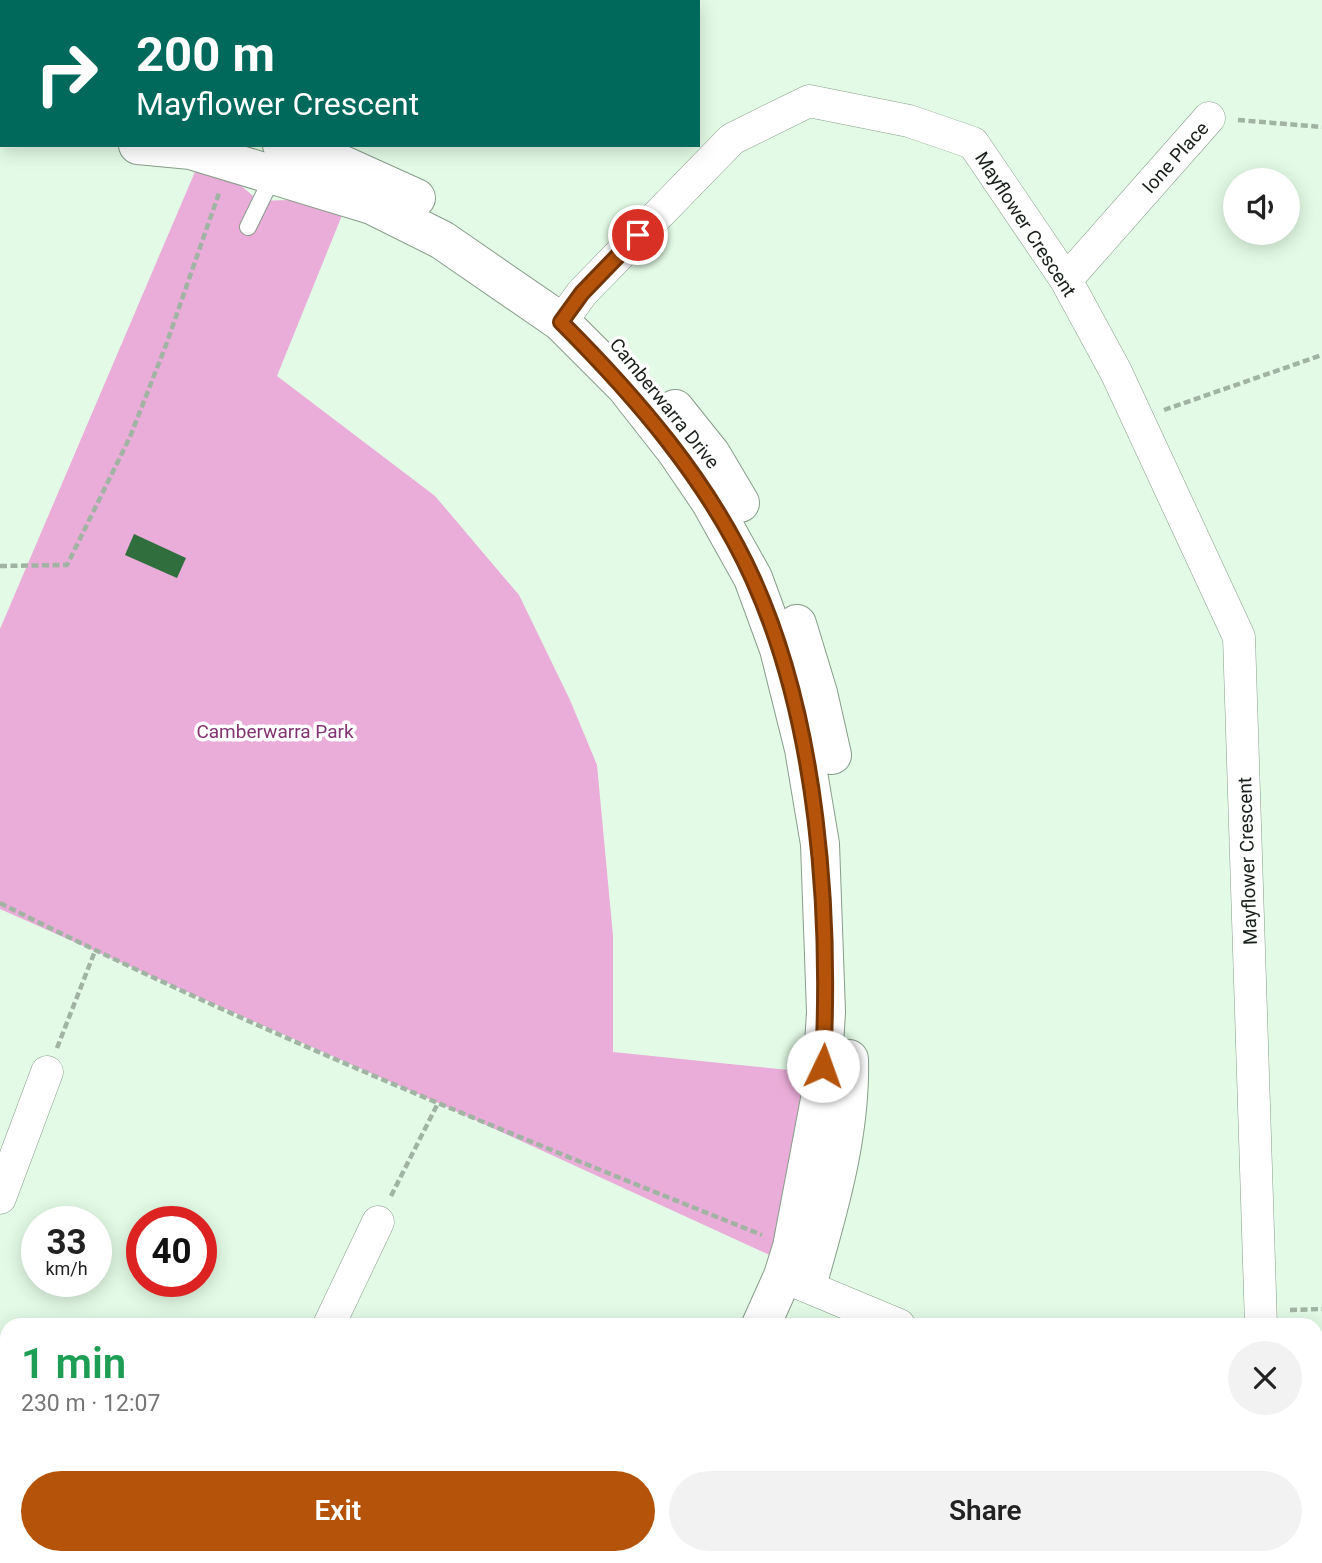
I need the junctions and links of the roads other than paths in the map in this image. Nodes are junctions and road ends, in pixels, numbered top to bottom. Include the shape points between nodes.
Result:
1 (1209, 118) road end
2 (159, 147) edge
3 (287, 152) edge
4 (248, 227) dead end
5 (1066, 280) junction
6 (568, 312) junction
7 (47, 1072) road end
8 (0, 1198) edge
9 (378, 1222) road end
10 (794, 1269) junction
11 (332, 1318) edge
12 (765, 1318) edge
13 (790, 1318) edge
14 (886, 1318) edge
15 (1261, 1318) edge

1 - 5 street, Ione Place
2 - 3 street, Camberwarra Drive
3 - 4 lane
3 - 6 street, Camberwarra Drive via 372,205
5 - 6 street, Mayflower Crescent via 973,143 909,121 809,101 732,139
5 - 15 street, Mayflower Crescent via 1139,419 1239,637
6 - 10 street, Camberwarra Drive via 710,501 753,578 779,649 801,736 820,844 825,1012 821,1094
7 - 8 street
9 - 11 street
10 - 12 street, Camberwarra Drive
10 - 13 street, Camberwarra Drive
10 - 14 street

